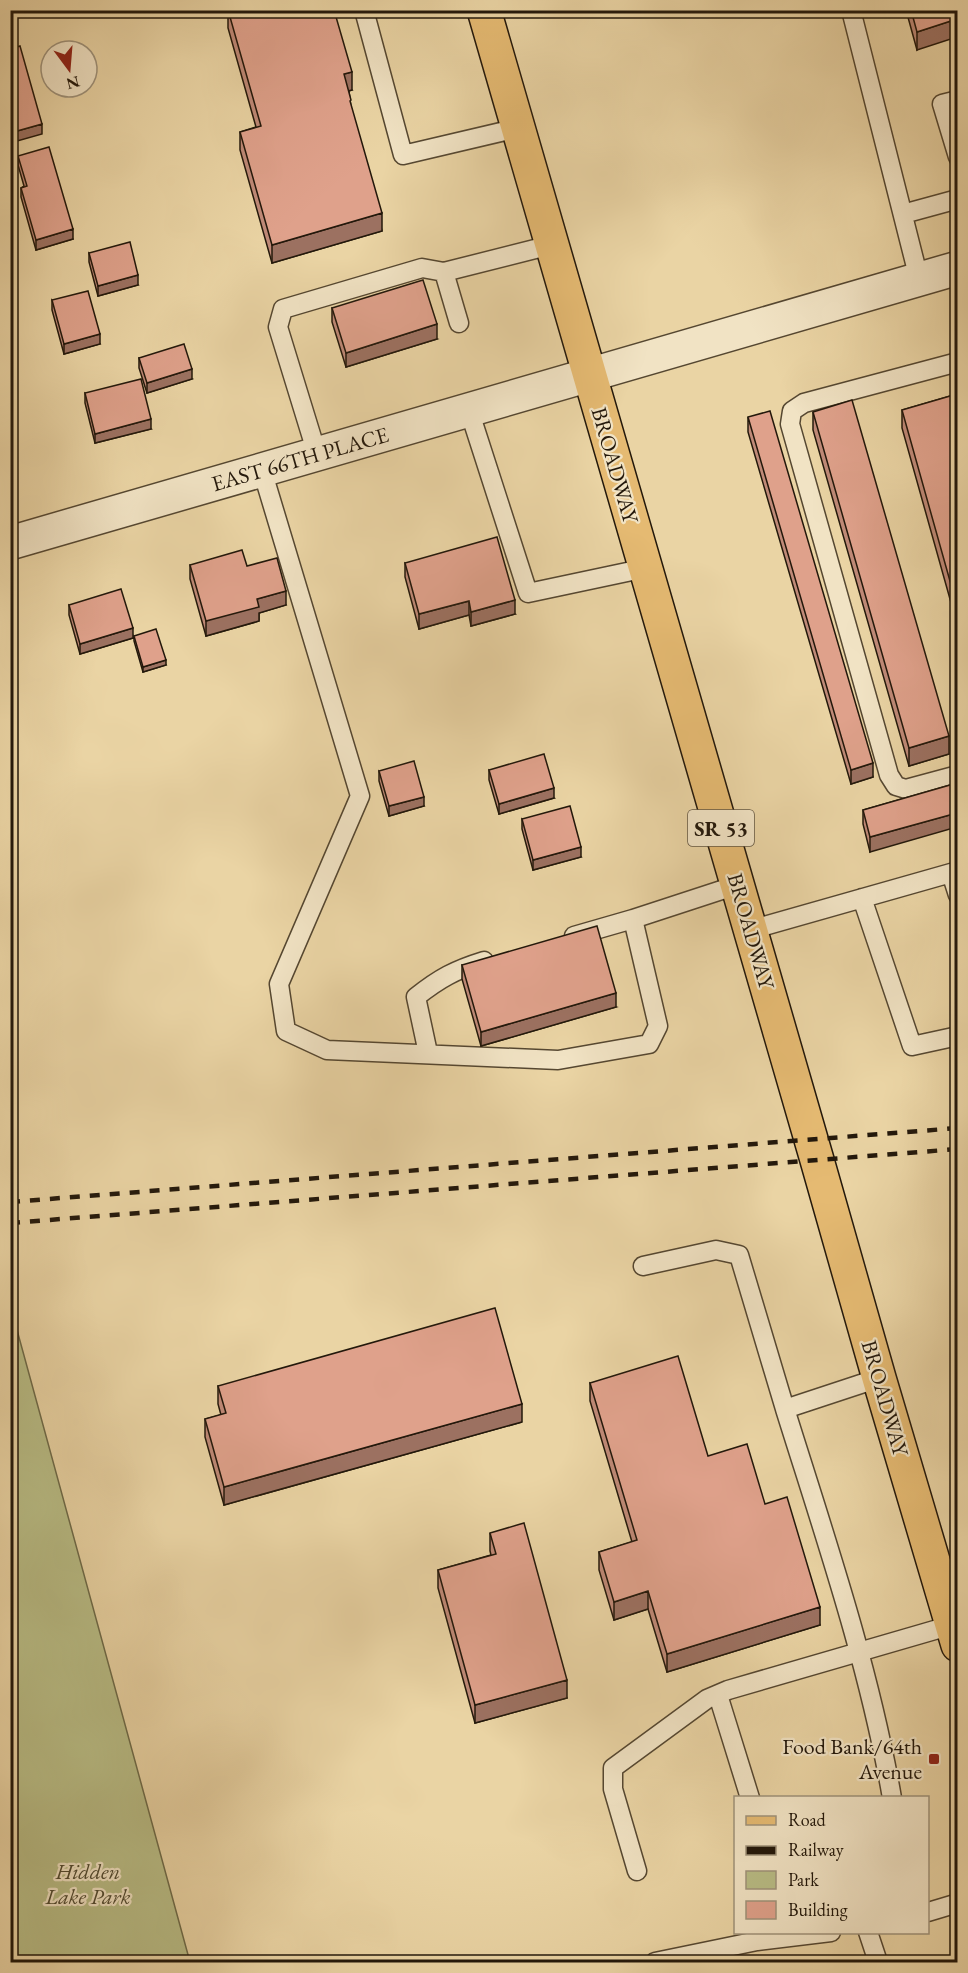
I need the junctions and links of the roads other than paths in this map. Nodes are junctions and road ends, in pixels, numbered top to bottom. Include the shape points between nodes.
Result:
1 (364, 10) edge
2 (484, 10) edge
3 (851, 10) edge
4 (957, 100) edge
5 (518, 128) junction
6 (957, 157) edge
7 (957, 199) edge
8 (903, 214) junction
9 (551, 245) junction
10 (957, 268) edge
11 (444, 272) junction
12 (919, 279) junction
13 (459, 323) dead end
14 (957, 362) edge
15 (590, 375) junction
16 (470, 410) junction
17 (317, 454) junction
18 (262, 470) junction
19 (10, 543) edge
20 (646, 568) junction
21 (957, 775) edge
22 (954, 872) edge
23 (737, 885) junction
24 (957, 895) edge
25 (862, 898) junction
26 (633, 919) junction
27 (750, 930) junction
28 (556, 941) edge
29 (501, 956) edge
30 (957, 1036) edge
31 (428, 1053) junction
32 (643, 1266) dead end
33 (879, 1378) junction
34 (784, 1409) junction
35 (949, 1582) edge
36 (955, 1635) edge
37 (860, 1653) junction
38 (718, 1695) junction
39 (750, 1796) edge
40 (892, 1796) edge
41 (637, 1871) dead end
42 (957, 1902) edge
43 (929, 1911) edge
44 (815, 1934) edge
45 (869, 1934) edge
46 (655, 1962) edge
47 (878, 1962) edge

1 - 5 lane via 403,155
2 - 5 main road, BROADWAY / SR 53
3 - 8 lane
4 - 6 lane via 942,104
5 - 9 main road, BROADWAY / SR 53
7 - 8 lane
8 - 12 lane
9 - 11 lane
9 - 15 main road, BROADWAY / SR 53
10 - 12 street, EAST 66TH PLACE
11 - 13 lane
11 - 17 lane via 422,268 283,309 278,327
12 - 15 street, EAST 66TH PLACE
14 - 21 lane via 804,404 792,411 790,424 889,775 896,786 906,789
15 - 16 street, EAST 66TH PLACE
15 - 20 main road, BROADWAY / SR 53
16 - 17 street, EAST 66TH PLACE
16 - 20 lane via 528,593
17 - 18 street, EAST 66TH PLACE
18 - 19 street, EAST 66TH PLACE
18 - 31 lane via 360,796 279,984 286,1031 327,1050
20 - 23 main road, BROADWAY / SR 53
22 - 24 lane
22 - 25 lane
23 - 26 lane
23 - 27 main road, BROADWAY / SR 53
25 - 27 lane
25 - 30 lane via 912,1046
26 - 28 lane
26 - 31 lane via 658,1026 649,1044 558,1060
27 - 33 main road, BROADWAY / SR 53
29 - 31 lane via 458,969 416,997
32 - 34 lane via 716,1250 740,1255
33 - 34 lane
33 - 35 main road, BROADWAY / SR 53
34 - 37 lane
35 - 36 main road, BROADWAY / SR 53
36 - 37 lane
37 - 38 lane
37 - 40 lane
38 - 39 lane
38 - 41 lane via 613,1768 613,1789
42 - 43 lane
44 - 46 lane via 757,1941
45 - 47 lane

